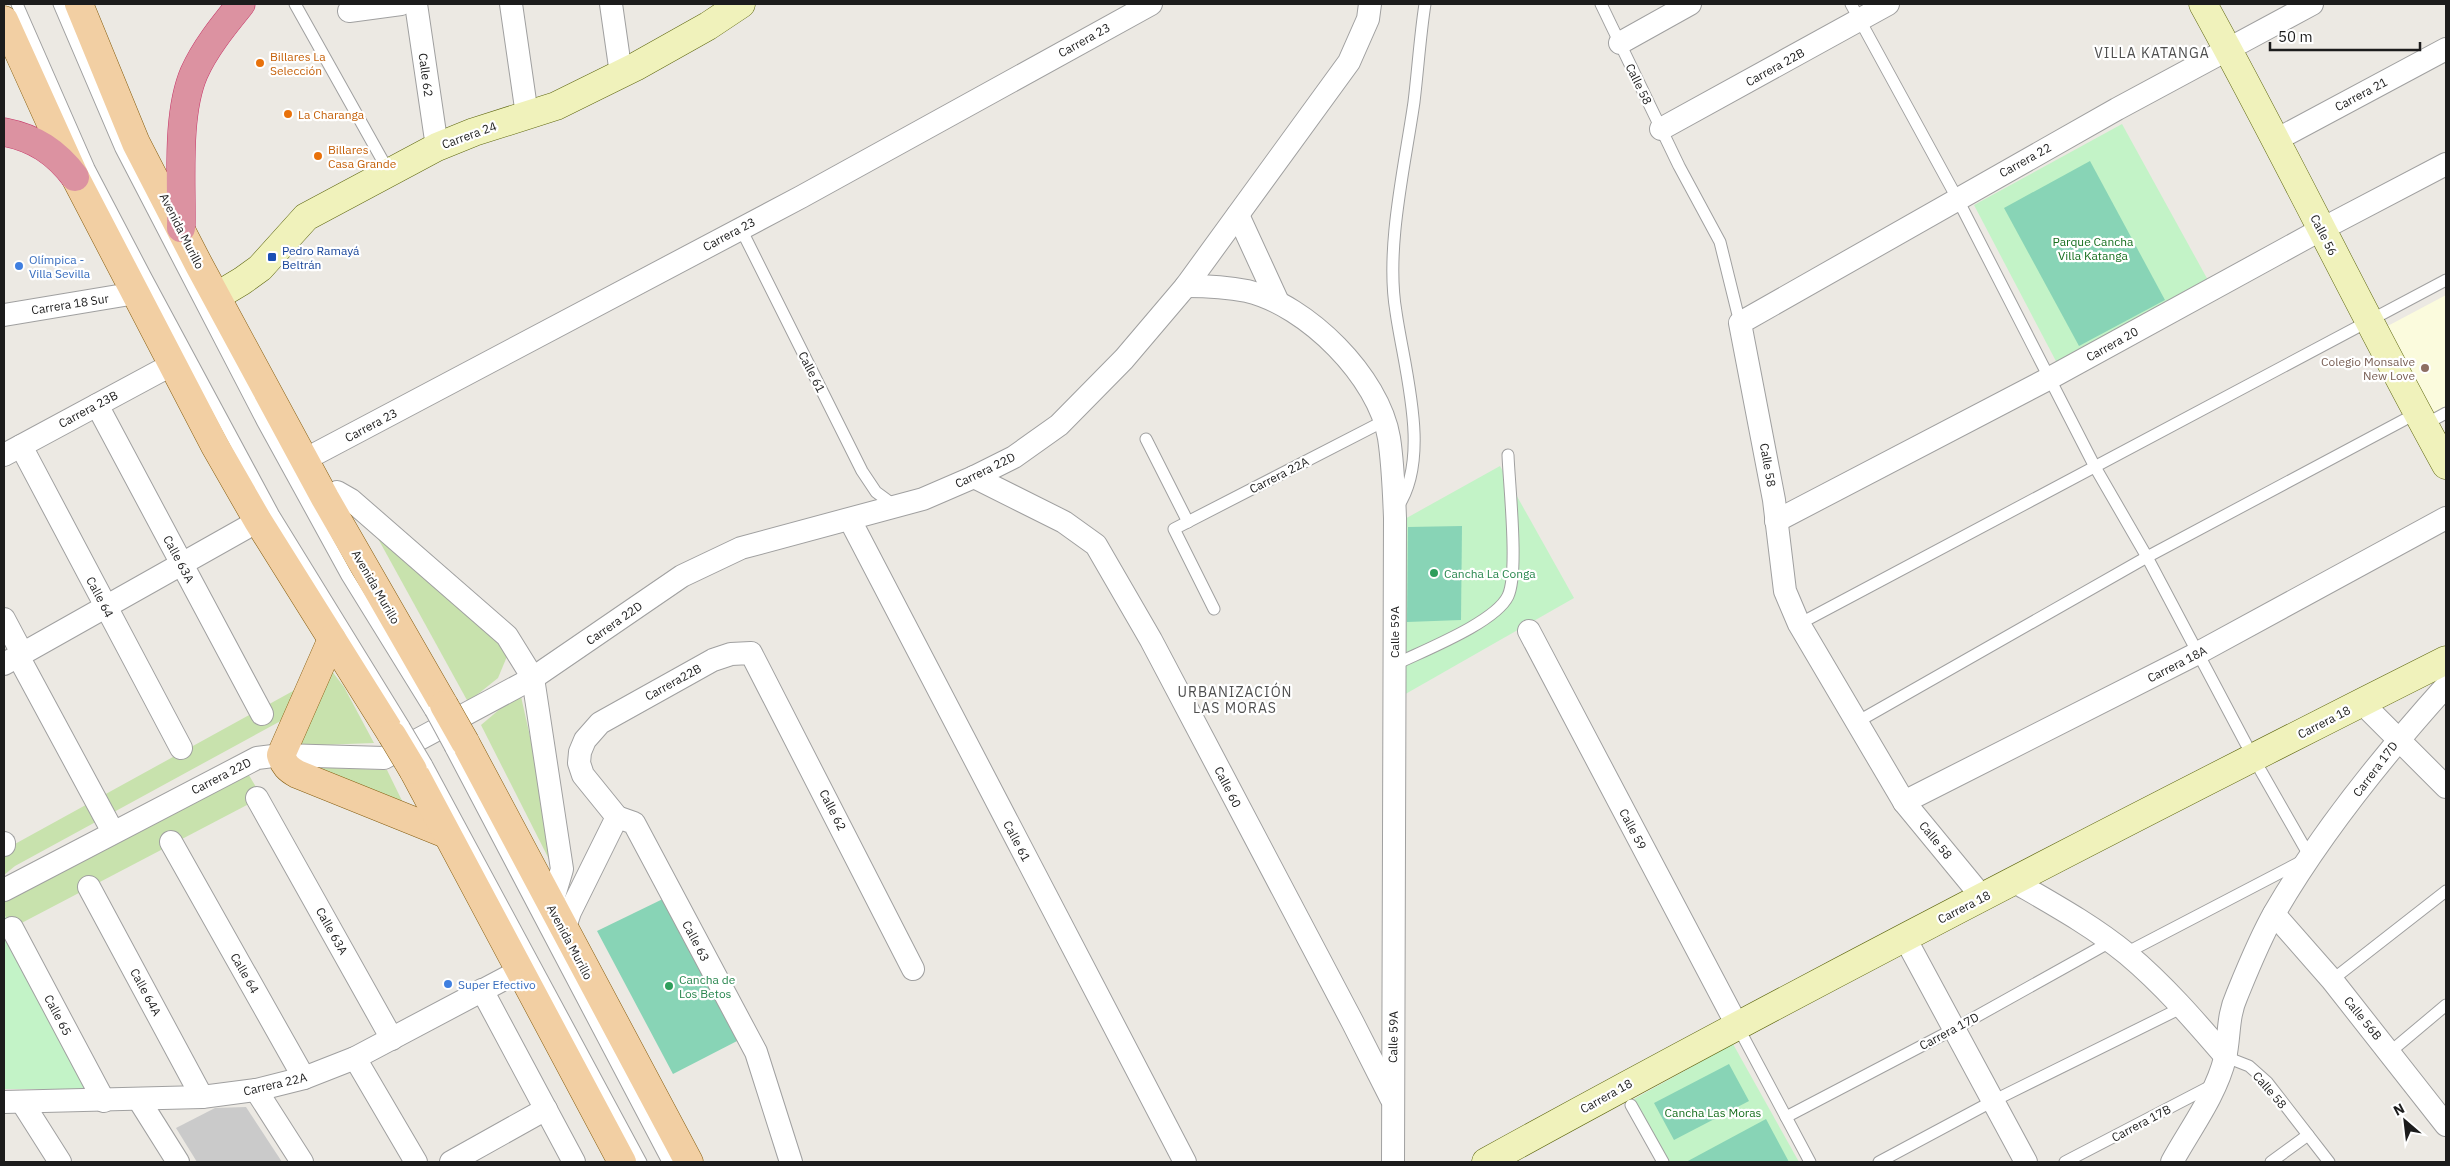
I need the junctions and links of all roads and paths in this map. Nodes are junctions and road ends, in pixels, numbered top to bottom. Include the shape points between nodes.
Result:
1 (18, 4) edge
2 (59, 4) edge
3 (79, 4) edge
4 (241, 4) edge
5 (295, 4) edge
6 (401, 4) edge
7 (416, 4) edge
8 (512, 4) edge
9 (611, 4) edge
10 (741, 4) edge
11 (1151, 4) edge
12 (1370, 4) edge
13 (1425, 4) edge
14 (1601, 4) edge
15 (1690, 4) edge
16 (1888, 4) edge
17 (2203, 4) edge
18 (2312, 4) edge
19 (349, 11) dead end
20 (1856, 12) edge
21 (4, 20) edge
22 (1620, 43) junction
23 (2228, 48) junction
24 (2446, 49) edge
25 (620, 74) junction
26 (527, 115) junction
27 (1661, 129) junction
28 (4, 132) edge
29 (2276, 140) junction
30 (437, 147) junction
31 (2446, 164) edge
32 (389, 172) junction
33 (75, 177) junction
34 (1958, 198) junction
35 (1238, 215) junction
36 (180, 228) junction
37 (740, 228) junction
38 (2322, 229) junction
39 (2446, 280) edge
40 (1186, 286) junction
41 (136, 293) junction
42 (217, 296) junction
43 (1278, 302) junction
44 (4, 315) edge
45 (2367, 321) junction
46 (1740, 323) junction
47 (173, 364) junction
48 (2050, 378) junction
49 (97, 405) junction
50 (2429, 417) edge
51 (1384, 421) junction
52 (1146, 439) dead end
53 (12, 450) edge
54 (1508, 455) dead end
55 (304, 460) junction
56 (2446, 466) edge
57 (2095, 467) junction
58 (974, 478) junction
59 (324, 498) junction
60 (896, 507) junction
61 (1394, 512) junction
62 (2446, 518) edge
63 (850, 520) junction
64 (258, 521) junction
65 (1776, 521) junction
66 (1188, 522) junction
67 (2147, 557) junction
68 (182, 564) junction
69 (105, 607) junction
70 (1214, 609) dead end
71 (4, 619) edge
72 (1799, 624) junction
73 (1528, 631) dead end
74 (332, 639) junction
75 (751, 652) joint
76 (2198, 653) junction
77 (15, 657) edge
78 (2446, 660) edge
79 (1394, 665) junction
80 (533, 678) junction
81 (2446, 686) edge
82 (2362, 703) junction
83 (438, 709) junction
84 (262, 714) dead end
85 (1857, 722) junction
86 (398, 730) junction
87 (2398, 739) junction
88 (458, 746) junction
89 (181, 748) dead end
90 (281, 755) junction
91 (2254, 759) junction
92 (419, 767) junction
93 (2446, 787) edge
94 (257, 798) dead end
95 (1904, 802) junction
96 (617, 817) junction
97 (113, 832) junction
98 (446, 834) junction
99 (170, 842) dead end
100 (2310, 857) junction
101 (2015, 882) junction
102 (89, 887) dead end
103 (4, 890) edge
104 (2446, 891) edge
105 (1983, 898) junction
106 (551, 906) junction
107 (2274, 914) junction
108 (12, 928) dead end
109 (564, 930) junction
110 (1905, 938) junction
111 (2118, 948) junction
112 (914, 969) dead end
113 (521, 970) junction
114 (2332, 980) junction
115 (482, 990) junction
116 (2446, 1005) edge
117 (2183, 1007) junction
118 (1738, 1028) junction
119 (1954, 1029) junction
120 (392, 1039) junction
121 (2390, 1052) junction
122 (2226, 1057) junction
123 (355, 1058) junction
124 (304, 1078) junction
125 (2216, 1083) junction
126 (256, 1090) junction
127 (202, 1097) junction
128 (139, 1100) junction
129 (104, 1101) junction
130 (1392, 1101) junction
131 (13, 1102) edge
132 (1993, 1102) junction
133 (1631, 1105) dead end
134 (546, 1109) junction
135 (1786, 1117) junction
136 (2446, 1125) edge
137 (2308, 1135) junction
138 (60, 1162) edge
139 (178, 1162) edge
140 (302, 1162) edge
141 (416, 1162) edge
142 (451, 1162) edge
143 (574, 1162) edge
144 (622, 1162) edge
145 (641, 1162) edge
146 (668, 1162) edge
147 (689, 1162) edge
148 (791, 1162) edge
149 (1185, 1162) edge
150 (1394, 1162) edge
151 (1486, 1162) edge
152 (1663, 1162) edge
153 (1810, 1162) edge
154 (1880, 1162) edge
155 (2026, 1162) edge
156 (2064, 1162) edge
157 (2172, 1162) edge
158 (2271, 1162) edge
159 (2328, 1162) edge

1 - 86 lane via 89,168 145,275 274,515
2 - 83 lane via 121,149 262,421 347,576
3 - 36 main road, Avenida Murillo via 136,143
4 - 36 highway via 193,75 183,130
5 - 32 lane
6 - 19 street
7 - 30 street, Calle 62
8 - 26 street
9 - 25 street
10 - 25 street, Carrera 24 via 708,26
11 - 37 street, Carrera 23
12 - 35 street, Carrera 22D via 1368,19 1349,62
13 - 61 lane via 1393,261 1395,306 1412,401 1414,459 1406,495
14 - 22 lane, Calle 58
15 - 22 street
16 - 20 street, Carrera 22B
17 - 23 street, Calle 56
18 - 23 street, Carrera 22
20 - 27 street, Carrera 22B
20 - 34 lane
21 - 33 main road
22 - 27 lane, Calle 58
23 - 29 street, Calle 56
23 - 34 street, Carrera 22
24 - 29 street, Carrera 21
25 - 26 street, Carrera 24 via 556,106
26 - 30 street, Carrera 24
27 - 46 lane, Calle 58 via 1720,242
28 - 33 highway via 24,137 48,149
29 - 38 street, Calle 56
30 - 32 street, Carrera 24
31 - 38 street, Carrera 20
32 - 42 street, Carrera 24 via 306,218 260,268
33 - 41 main road
34 - 46 street, Carrera 22
34 - 48 lane
35 - 40 street, Carrera 22D
35 - 43 street
36 - 42 main road, Avenida Murillo
37 - 55 street, Carrera 23
37 - 60 lane, Calle 61 via 862,471 876,492
38 - 45 street, Calle 56
38 - 48 street, Carrera 20
39 - 45 lane
40 - 43 street, Calle 59A via 1247,291
40 - 58 street, Carrera 22D via 1124,359 1059,425 1014,457
41 - 44 street, Carrera 18 Sur
41 - 47 main road
42 - 55 main road, Avenida Murillo
43 - 51 street, Calle 59A via 1350,358 1374,393
45 - 50 street, Calle 56
45 - 57 lane
46 - 65 street, Calle 58
47 - 49 street, Carrera 23B
47 - 64 main road
48 - 57 lane
48 - 65 street, Carrera 20
49 - 53 street, Carrera 23B
49 - 68 street, Calle 63A
50 - 56 street, Calle 56
50 - 67 lane
51 - 61 street, Calle 59A via 1389,437
51 - 66 lane, Carrera 22A
52 - 66 lane
53 - 69 street, Calle 64
54 - 79 lane via 1513,549 1508,598 1481,622
55 - 59 main road, Avenida Murillo
57 - 67 lane
57 - 72 lane
58 - 60 street, Carrera 22D
58 - 130 street, Calle 60 via 1064,522 1096,545 1151,640
59 - 80 street via 336,492 351,500 506,636
59 - 83 main road, Avenida Murillo
60 - 63 street, Carrera 22D
61 - 79 street, Calle 59A
62 - 76 street, Carrera 18A
63 - 80 street, Carrera 22D via 741,548 682,576
63 - 149 street, Calle 61
64 - 68 street
64 - 74 main road
65 - 72 street, Calle 58 via 1785,591
66 - 70 lane, Carrera 22A via 1174,529
67 - 76 lane
67 - 85 lane
68 - 69 street
68 - 84 street, Calle 63A
69 - 77 street
69 - 89 street, Calle 64
71 - 77 street
72 - 85 street, Calle 58
73 - 118 street, Calle 59
74 - 86 main road
74 - 90 main road
75 - 96 street, Carrera22B via 713,660 600,723 585,740 579,763 583,775
75 - 112 street, Calle 62
76 - 91 lane
76 - 95 street, Carrera 18A
77 - 97 street
78 - 82 street, Carrera 18
79 - 130 street, Calle 59A
80 - 90 street, Carrera 22D via 384,758
80 - 106 street via 562,869
81 - 87 street, Carrera 17D
82 - 87 street
82 - 91 street, Carrera 18
83 - 88 main road, Avenida Murillo, bridge
85 - 95 street, Calle 58
86 - 92 main road, bridge
87 - 93 street
87 - 100 street, Carrera 17D
88 - 106 main road, Avenida Murillo
88 - 146 lane
90 - 97 street, Carrera 22D via 257,758
90 - 98 main road via 288,770
91 - 100 lane
91 - 101 street, Carrera 18
92 - 98 main road
92 - 145 lane
94 - 120 street, Calle 63A
95 - 105 street, Calle 58
96 - 109 street
96 - 148 street, Calle 63 via 634,823 756,1052
97 - 103 street, Carrera 22D
98 - 113 main road
99 - 124 street, Calle 64
100 - 107 street, Carrera 17D
100 - 111 lane, Carrera 17D
101 - 105 street, Carrera 18
101 - 111 street, Calle 58 via 2067,912
102 - 127 street, Calle 64A
104 - 114 lane
105 - 110 street, Carrera 18
106 - 109 main road, Avenida Murillo
107 - 114 street, Calle 56B
107 - 122 street via 2230,1013
108 - 129 street, Calle 65
109 - 147 main road, Avenida Murillo
110 - 118 street, Carrera 18
110 - 119 street
111 - 117 street, Calle 58
111 - 119 lane, Carrera 17D
113 - 115 street, Carrera 22A
113 - 144 main road
114 - 121 street, Calle 56B
115 - 120 street, Carrera 22A
115 - 134 street
116 - 121 lane
117 - 122 street, Calle 58
117 - 132 lane
118 - 135 lane
118 - 151 street, Carrera 18
119 - 132 street
119 - 135 lane, Carrera 17D
120 - 123 street, Carrera 22A
121 - 136 street, Calle 56B
122 - 125 street
122 - 137 lane, Calle 58 via 2248,1066 2266,1082
123 - 124 street, Carrera 22A
123 - 141 street
124 - 126 street, Carrera 22A
125 - 156 lane, Carrera 17B
125 - 157 street
126 - 127 street, Carrera 22A
126 - 140 street
127 - 128 street, Carrera 22A
128 - 129 street, Carrera 22A
128 - 139 street
129 - 131 street, Carrera 22A
130 - 150 street, Calle 60
131 - 138 street
132 - 154 lane
132 - 155 street
133 - 152 lane
134 - 142 street
134 - 143 street
135 - 153 lane
137 - 158 lane
137 - 159 lane, Calle 58

